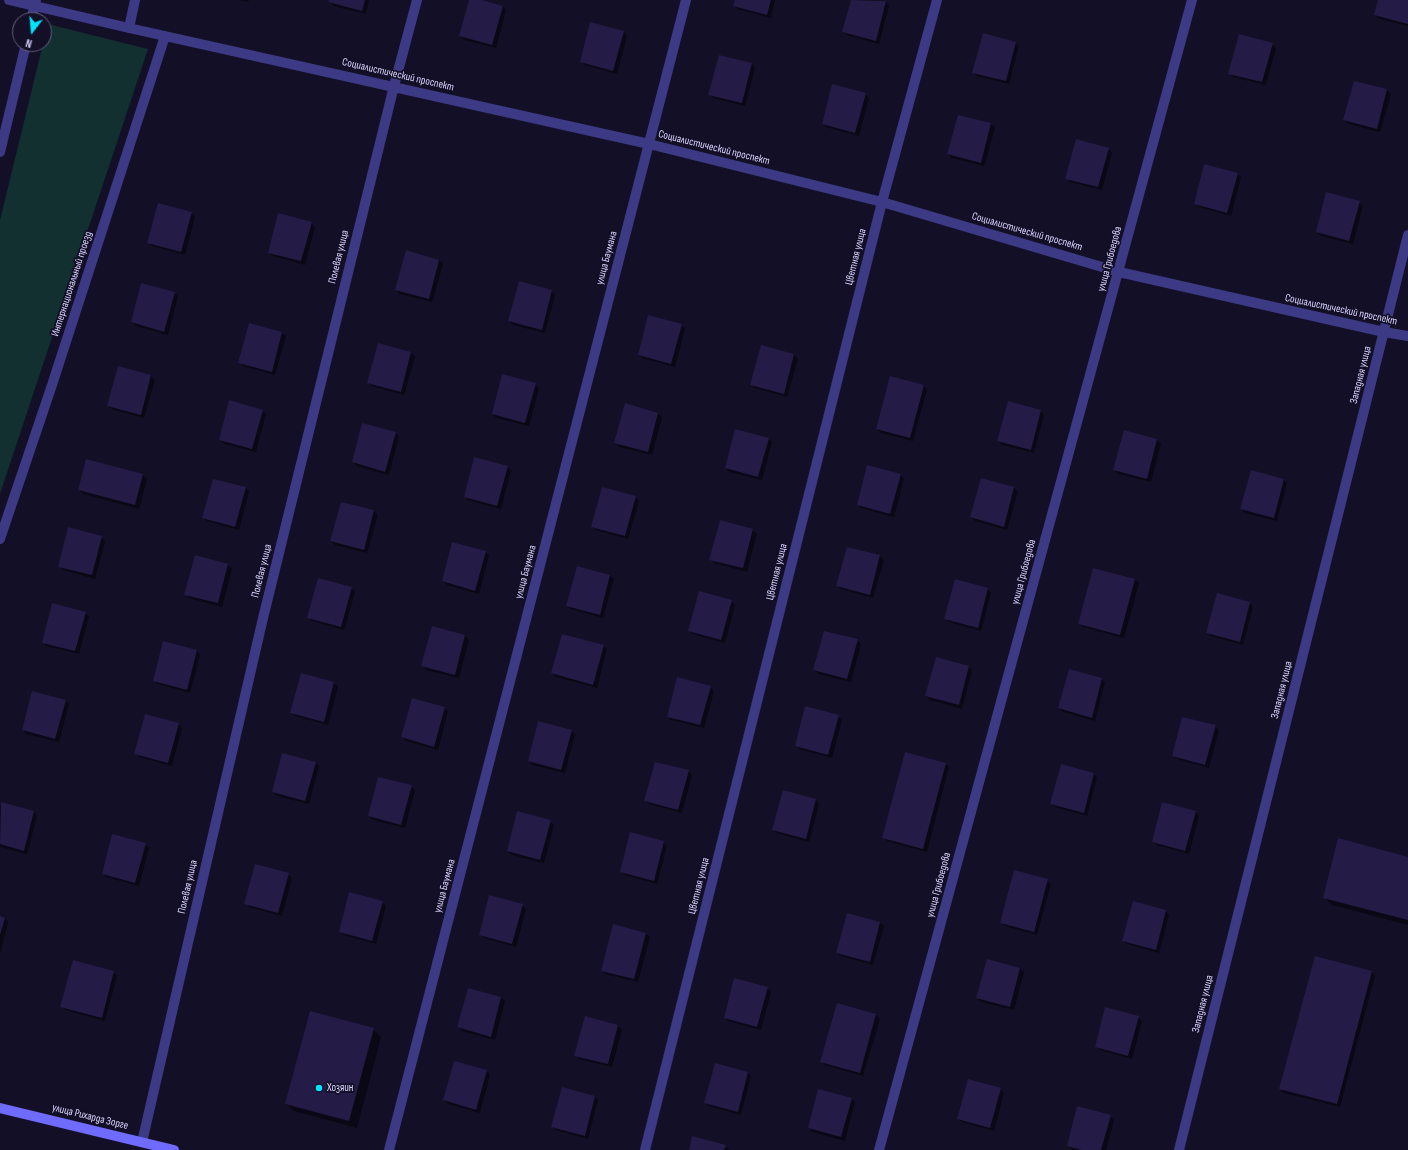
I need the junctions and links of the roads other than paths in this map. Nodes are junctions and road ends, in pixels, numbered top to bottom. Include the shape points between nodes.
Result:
1 (9, 0) edge
2 (135, 0) edge
3 (417, 0) edge
4 (686, 0) edge
5 (937, 0) edge
6 (1192, 0) edge
7 (35, 3) edge
8 (129, 28) junction
9 (165, 36) junction
10 (24, 52) edge
11 (394, 86) junction
12 (649, 144) junction
13 (0, 152) edge
14 (882, 202) junction
15 (1408, 235) edge
16 (1119, 272) junction
17 (1384, 332) junction
18 (1408, 336) edge
19 (0, 539) edge
20 (0, 1108) edge
21 (140, 1146) edge
22 (174, 1150) edge
23 (389, 1150) edge
24 (645, 1150) edge
25 (879, 1150) edge
26 (1179, 1150) edge

1 - 7 street, Социалистический проспект
2 - 8 street
3 - 11 street, Полевая улица
4 - 12 street, улица Баумана
5 - 14 street, Цветная улица
6 - 16 street, улица Грибоедова
7 - 8 street, Социалистический проспект
8 - 9 street, Социалистический проспект
9 - 11 street, Социалистический проспект
9 - 19 street, Интернациональный проезд
10 - 13 street
11 - 12 street, Социалистический проспект
11 - 21 street, Полевая улица via 263,618
12 - 14 street, Социалистический проспект
12 - 23 street, улица Баумана
14 - 16 street, Социалистический проспект
14 - 24 street, Цветная улица
15 - 17 street, Западная улица
16 - 17 street, Социалистический проспект
16 - 25 street, улица Грибоедова
17 - 18 street, Социалистический проспект
17 - 26 street, Западная улица
20 - 21 main road, улица Рихарда Зорге
21 - 22 main road, улица Рихарда Зорге

